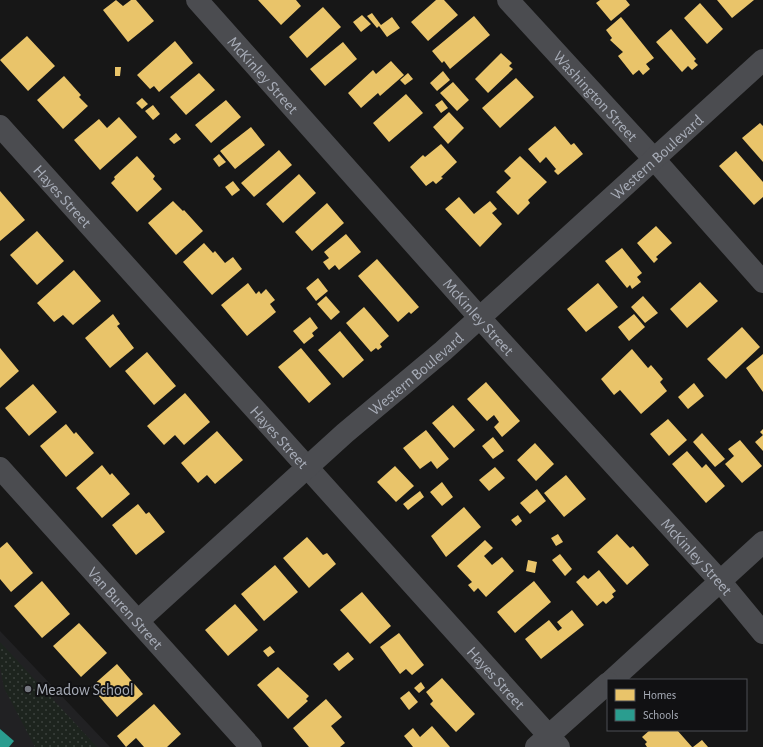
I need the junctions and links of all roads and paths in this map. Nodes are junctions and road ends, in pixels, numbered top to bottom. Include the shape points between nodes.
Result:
1 (197, 0) edge
2 (508, 0) edge
3 (763, 60) edge
4 (0, 126) edge
5 (654, 159) junction
6 (763, 282) edge
7 (479, 317) junction
8 (0, 468) edge
9 (309, 468) junction
10 (763, 542) edge
11 (720, 581) junction
12 (138, 621) junction
13 (763, 633) edge
14 (613, 679) edge
15 (607, 684) edge
16 (548, 743) edge
17 (251, 747) edge

1 - 7 street, McKinley Street
2 - 5 street, Washington Street
3 - 5 street, Western Boulevard
4 - 9 street, Hayes Street
5 - 6 street, Washington Street
5 - 7 street, Western Boulevard
7 - 9 street, Western Boulevard
7 - 11 street, McKinley Street
8 - 12 street, Van Buren Street
9 - 12 street, Western Boulevard
9 - 16 street, Hayes Street
10 - 11 street
11 - 13 street, McKinley Street
11 - 14 street
12 - 17 street, Van Buren Street
15 - 16 street

